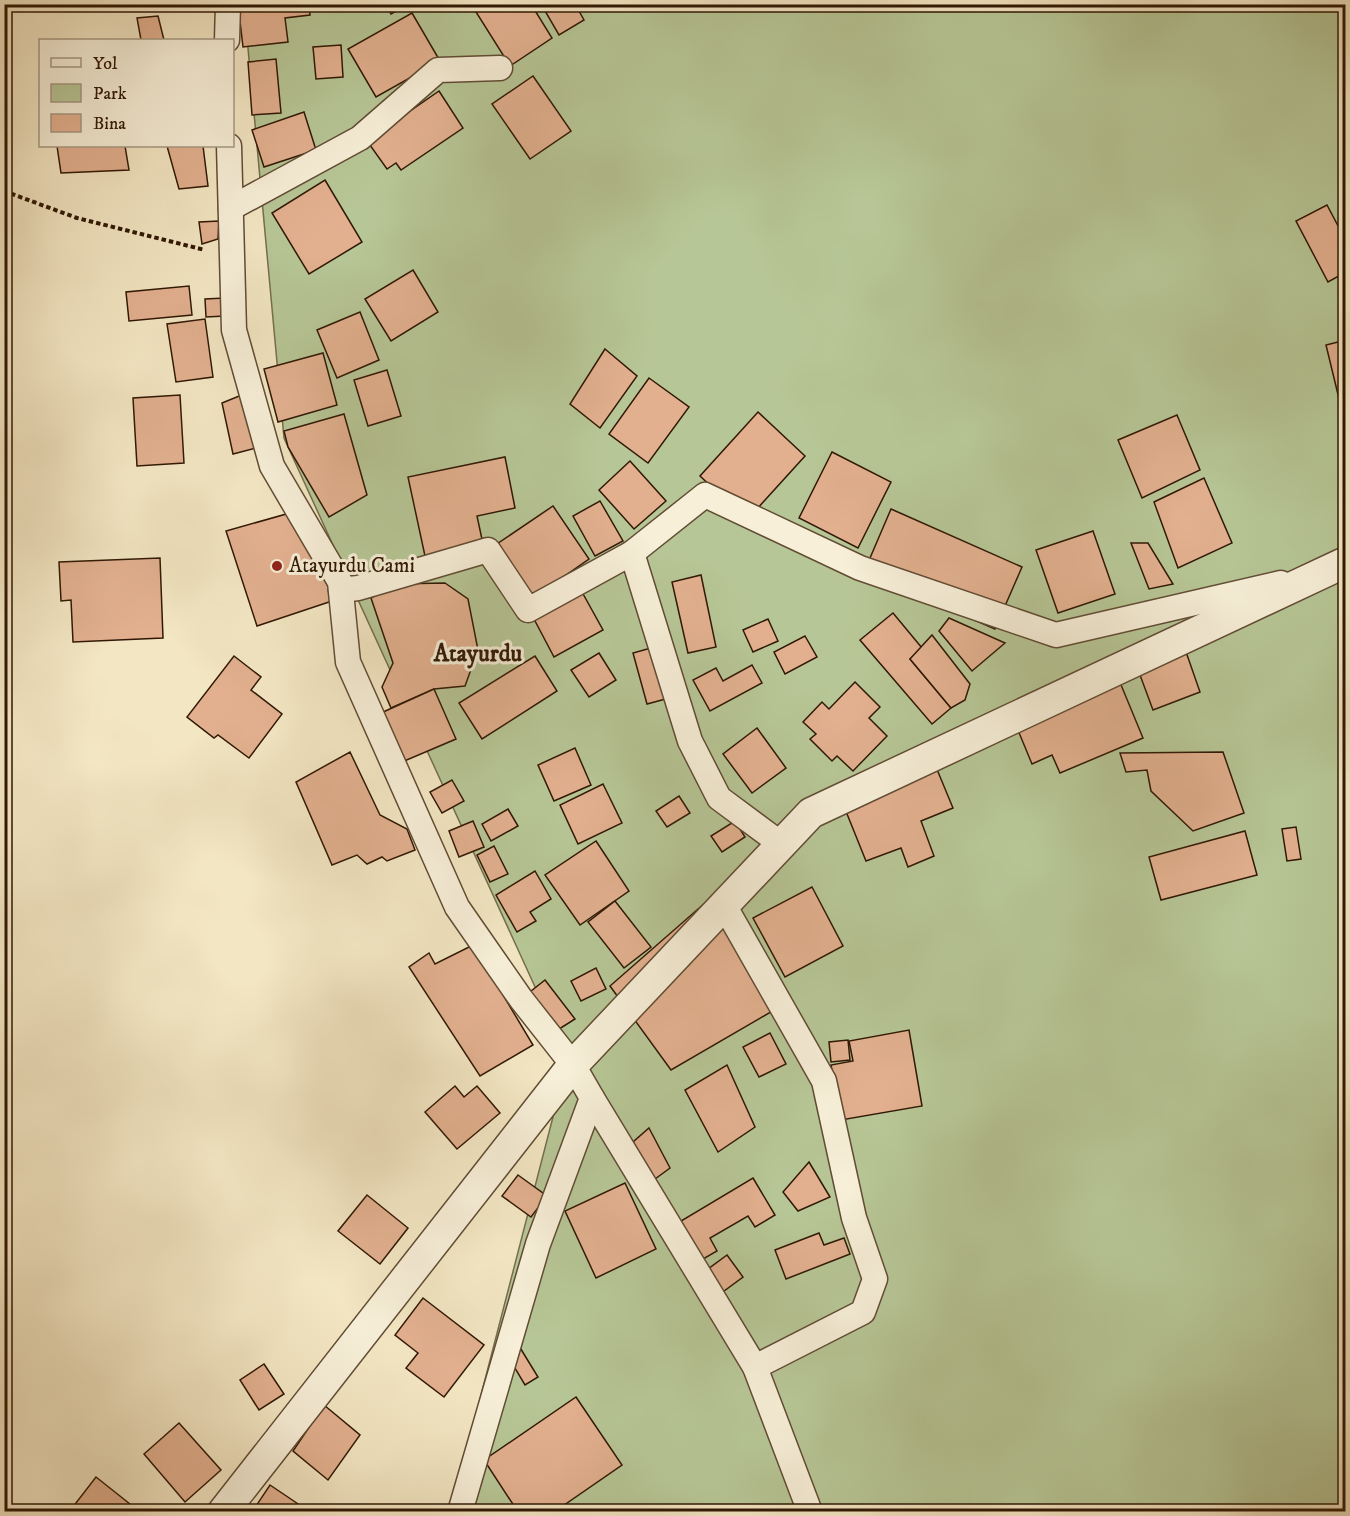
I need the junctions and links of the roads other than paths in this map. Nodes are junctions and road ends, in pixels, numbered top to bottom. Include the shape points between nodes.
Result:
1 (228, 4) edge
2 (227, 39) edge
3 (500, 68) dead end
4 (230, 147) edge
5 (231, 208) junction
6 (632, 553) junction
7 (1346, 562) edge
8 (1318, 575) junction
9 (341, 590) junction
10 (781, 844) junction
11 (724, 905) junction
12 (573, 1065) junction
13 (592, 1098) junction
14 (755, 1367) junction
15 (223, 1512) edge
16 (460, 1512) edge
17 (810, 1512) edge

1 - 2 street
3 - 5 street via 438,70 360,138
4 - 5 street
5 - 9 street via 234,330 272,466 340,582
6 - 8 street via 705,495 860,568 1056,635
6 - 9 street via 528,610 488,550
6 - 10 street via 690,741 719,798
7 - 8 street
8 - 10 street via 811,813
9 - 12 street via 348,662 457,907
10 - 11 street
11 - 12 street
11 - 14 street via 824,1081 854,1218 875,1279 863,1312
12 - 13 street
12 - 15 street
13 - 14 street
13 - 16 street via 538,1244
14 - 17 street

